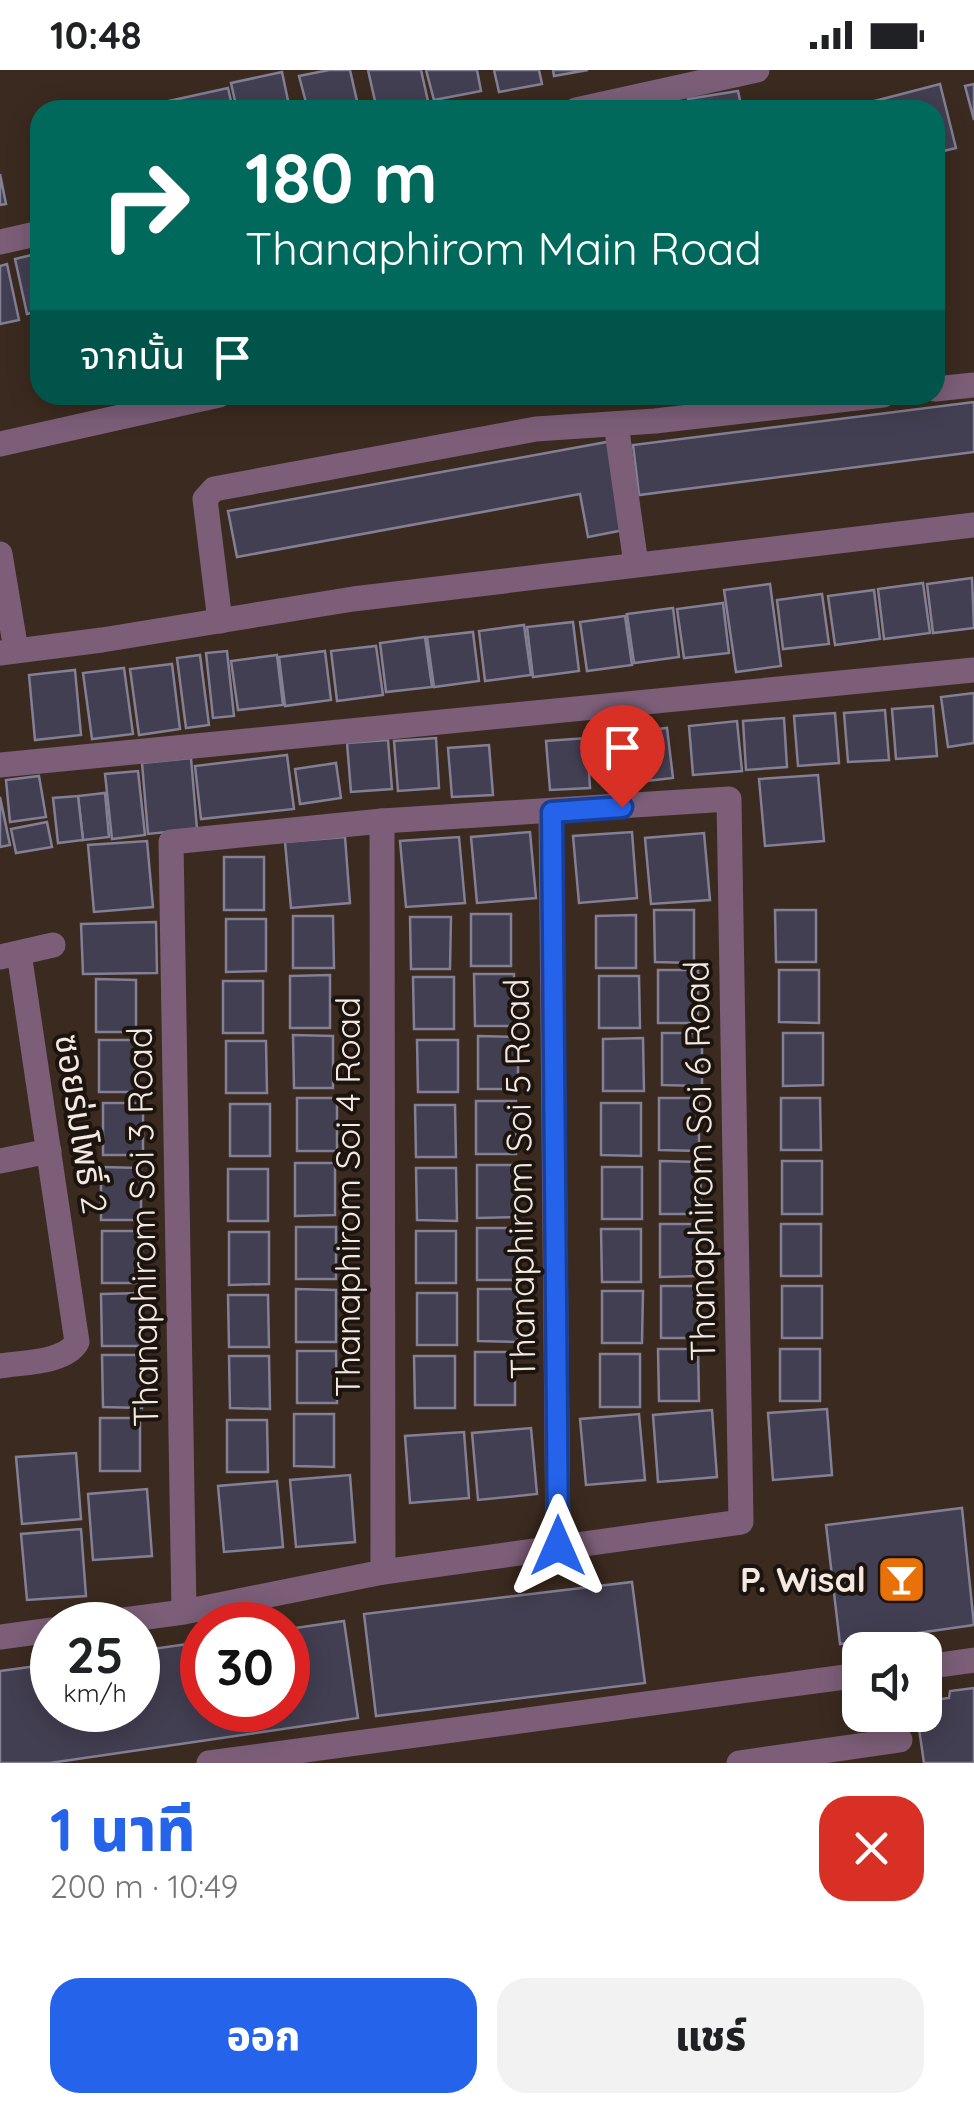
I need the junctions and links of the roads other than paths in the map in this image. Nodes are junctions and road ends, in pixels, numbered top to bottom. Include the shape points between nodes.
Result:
1 (757, 70) edge
2 (621, 100) edge
3 (30, 235) edge
4 (0, 242) edge
5 (974, 384) edge
6 (945, 388) edge
7 (174, 405) edge
8 (790, 405) edge
9 (616, 424) junction
10 (0, 444) edge
11 (974, 524) edge
12 (0, 554) edge
13 (636, 564) junction
14 (220, 621) junction
15 (8, 651) edge
16 (974, 670) edge
17 (0, 766) edge
18 (552, 812) junction
19 (382, 822) junction
20 (53, 946) dead end
21 (9, 955) edge
22 (50, 1151) junction
23 (0, 1161) edge
24 (0, 1366) edge
25 (558, 1546) junction
26 (384, 1572) junction
27 (184, 1602) edge
28 (234, 1602) edge
29 (0, 1628) edge
30 (30, 1633) edge
31 (0, 1636) edge
32 (974, 1660) edge
33 (942, 1664) edge
34 (842, 1677) edge
35 (900, 1740) dead end
36 (208, 1763) edge
37 (739, 1763) edge

1 - 2 street
3 - 4 street
5 - 6 street
7 - 10 street
8 - 9 street
9 - 13 street
9 - 14 street via 536,429 214,490 205,499
11 - 13 street
12 - 15 street
13 - 14 street
14 - 15 street
16 - 17 street
18 - 19 street
18 - 25 street, Thanaphirom Soi 5 Road
18 - 25 street, Thanaphirom Soi 6 Road via 729,799 741,1522
19 - 26 street, Thanaphirom Soi 4 Road
19 - 27 street, Thanaphirom Soi 3 Road via 171,842
20 - 21 street
21 - 22 street, ซอยร่มโพธิ์ 2
22 - 23 street
22 - 24 street, ซอยร่มโพธิ์ 2 via 77,1342 63,1355
25 - 26 street
26 - 28 street
29 - 31 street
30 - 31 street
32 - 33 street
34 - 36 street
35 - 37 street

